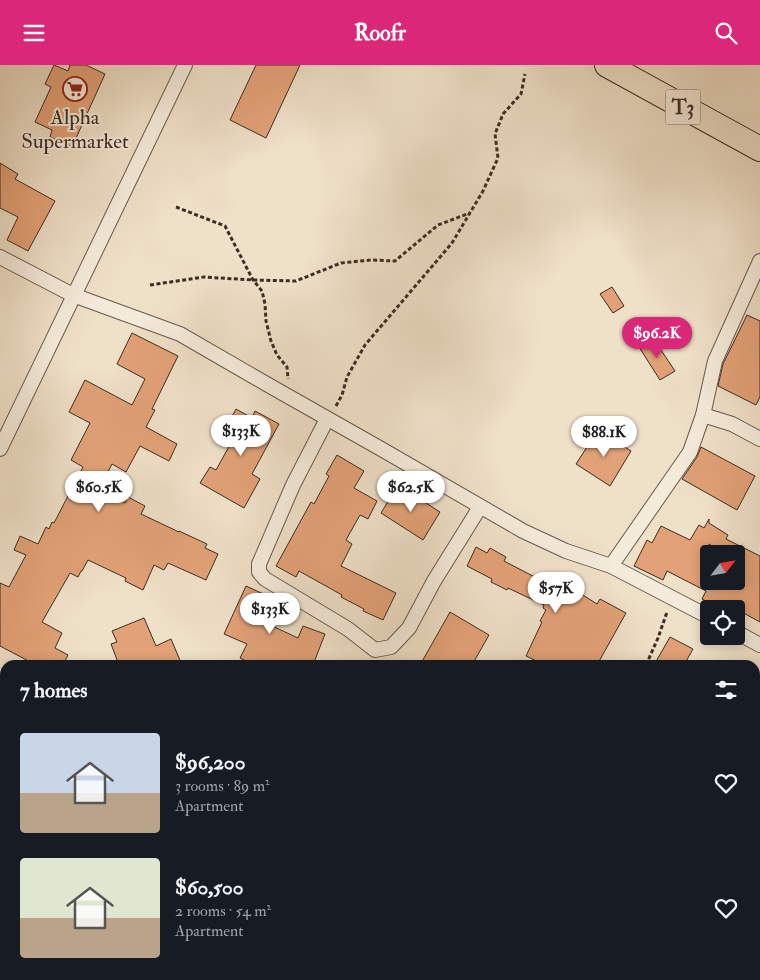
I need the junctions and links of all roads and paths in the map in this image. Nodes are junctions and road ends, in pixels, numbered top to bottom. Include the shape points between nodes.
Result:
1 (185, 65) edge
2 (607, 65) edge
3 (525, 74) dead end
4 (760, 149) edge
5 (176, 207) dead end
6 (470, 212) junction
7 (0, 257) edge
8 (760, 261) edge
9 (253, 280) junction
10 (150, 285) dead end
11 (73, 295) junction
12 (290, 397) junction
13 (703, 415) junction
14 (327, 419) junction
15 (760, 439) edge
16 (0, 449) edge
17 (480, 507) junction
18 (611, 566) junction
19 (672, 597) junction
20 (700, 612) edge
21 (745, 637) edge
22 (760, 645) edge
23 (648, 660) edge

1 - 11 street
2 - 4 highway, T3
3 - 6 path via 521,94 502,114 495,134 498,158
5 - 9 path via 225,226
6 - 9 path via 438,225 395,261 341,263 296,281
6 - 14 path via 452,243 365,345
7 - 11 street
8 - 13 street via 715,361
9 - 10 path via 204,277
9 - 12 path via 262,291 266,304 271,341 287,367
11 - 12 street via 180,334
11 - 16 street
12 - 14 street
13 - 15 street via 732,424
13 - 18 street via 690,452
14 - 17 street
14 - 17 street via 293,485 259,572 264,579 348,629 375,651 391,647 409,628
17 - 18 street via 566,551
18 - 19 street
19 - 20 street
19 - 23 path
21 - 22 street

